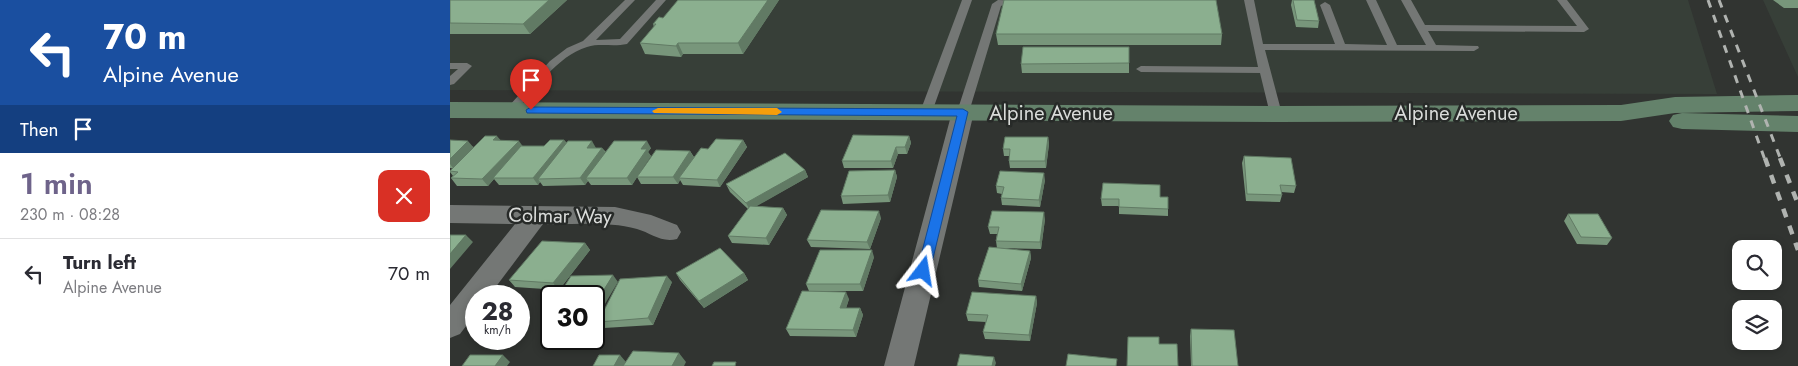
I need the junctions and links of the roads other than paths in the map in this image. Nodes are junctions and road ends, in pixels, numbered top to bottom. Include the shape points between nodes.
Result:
1 (630, 0) edge
2 (661, 0) edge
3 (967, 0) edge
4 (1034, 0) edge
5 (1249, 0) edge
6 (1371, 0) edge
7 (1406, 0) edge
8 (1562, 0) edge
9 (1325, 5) dead end
10 (1422, 28) junction
11 (587, 43) junction
12 (1259, 47) junction
13 (1341, 48) junction
14 (1394, 48) junction
15 (1433, 48) junction
16 (1474, 48) dead end
17 (450, 66) edge
18 (1141, 69) dead end
19 (1264, 70) junction
20 (450, 82) edge
21 (1798, 103) edge
22 (450, 110) edge
23 (511, 110) junction
24 (926, 112) junction
25 (963, 112) junction
26 (1621, 112) junction
27 (1276, 114) junction
28 (1798, 124) edge
29 (450, 214) edge
30 (536, 215) junction
31 (668, 232) dead end
32 (450, 326) edge
33 (900, 366) edge

1 - 11 lane
2 - 11 lane via 623,42
3 - 24 lane
4 - 25 lane via 1005,0 997,4
5 - 12 lane
6 - 14 lane
7 - 10 lane
8 - 10 lane via 1584,29
9 - 13 lane
10 - 15 lane
11 - 23 lane via 554,63
12 - 13 lane
12 - 19 lane
13 - 14 lane
14 - 15 lane
15 - 16 lane
17 - 20 lane via 468,66
18 - 19 lane
19 - 27 lane
21 - 26 street, Alpine Avenue via 1675,105
22 - 23 street, Alpine Avenue
23 - 24 street, Alpine Avenue
24 - 25 street, Alpine Avenue
25 - 27 street, Alpine Avenue
25 - 33 street
26 - 27 street, Alpine Avenue
26 - 28 street, Alpine Avenue via 1689,122
29 - 30 street, Colmar Way
30 - 31 street, Colmar Way via 615,216 642,221
30 - 32 street

